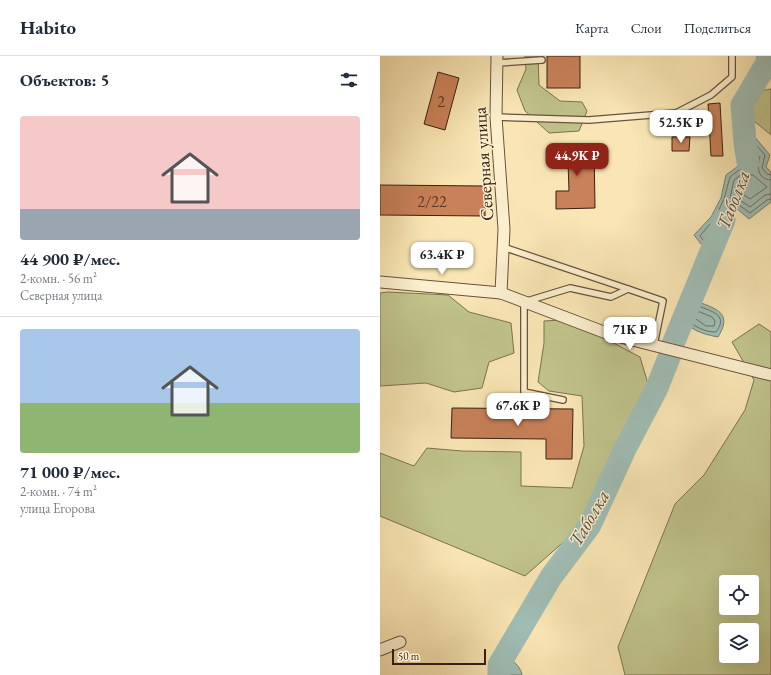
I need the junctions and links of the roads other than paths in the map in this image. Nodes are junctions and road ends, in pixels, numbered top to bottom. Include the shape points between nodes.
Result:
1 (732, 56) edge
2 (497, 59) edge
3 (542, 60) dead end
4 (496, 117) junction
5 (503, 247) junction
6 (380, 282) edge
7 (628, 289) junction
8 (501, 293) junction
9 (524, 302) junction
10 (654, 345) junction
11 (771, 375) edge
12 (563, 400) dead end
13 (400, 642) dead end
14 (380, 650) edge

1 - 4 lane via 732,77 711,95 676,113 589,120
2 - 3 lane
2 - 4 street, Северная улица
4 - 5 street, Северная улица
5 - 7 lane
5 - 8 street, Северная улица
6 - 8 street
7 - 9 lane via 611,297 570,288
7 - 10 lane via 663,301
8 - 9 street
9 - 10 street via 609,334
9 - 12 lane via 524,392
10 - 11 street
13 - 14 street

